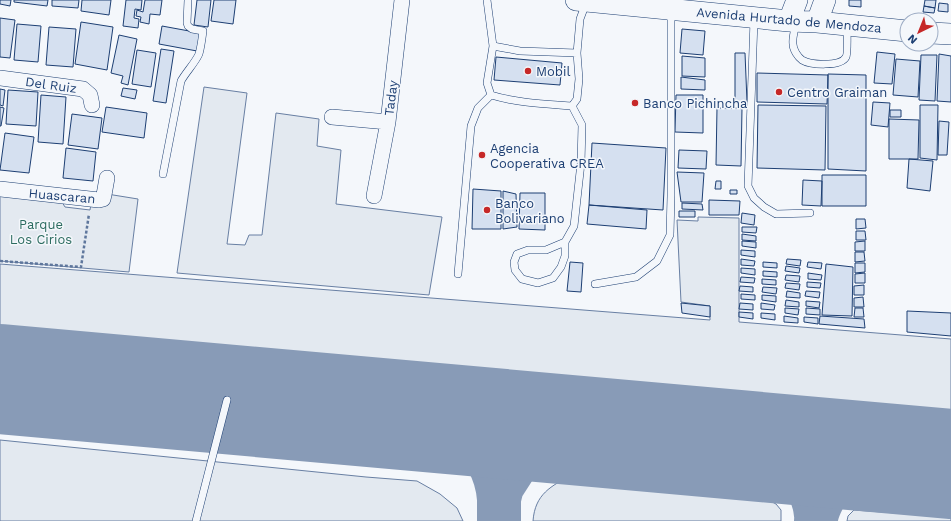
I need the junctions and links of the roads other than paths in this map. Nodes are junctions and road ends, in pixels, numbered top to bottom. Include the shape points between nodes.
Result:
1 (188, 0) edge
2 (402, 0) edge
3 (486, 0) edge
4 (581, 0) edge
5 (797, 0) edge
6 (825, 0) edge
7 (671, 9) junction
8 (754, 18) junction
9 (793, 21) junction
10 (818, 22) junction
11 (847, 24) junction
12 (899, 30) edge
13 (939, 33) edge
14 (951, 34) edge
15 (493, 46) junction
16 (577, 53) junction
17 (0, 78) edge
18 (491, 95) junction
19 (92, 105) dead end
20 (572, 106) junction
21 (332, 117) dead end
22 (388, 122) junction
23 (163, 174) dead end
24 (107, 178) dead end
25 (0, 190) edge
26 (374, 196) dead end
27 (810, 213) dead end
28 (565, 242) junction
29 (458, 274) dead end
30 (595, 284) dead end
31 (228, 400) dead end
32 (196, 521) edge

1 - 23 lane via 188,26 203,31 202,39 199,54 181,81
2 - 22 street, Taday
3 - 15 lane
4 - 7 main road, Avenida Hurtado de Mendoza
4 - 16 lane
5 - 9 main road
6 - 10 main road
7 - 8 main road, Avenida Hurtado de Mendoza
7 - 30 lane via 670,235 657,261 636,277
8 - 9 main road, Avenida Hurtado de Mendoza
8 - 27 lane via 748,186 754,198 776,214
9 - 10 main road, Avenida Hurtado de Mendoza
9 - 11 lane via 793,44 796,52 802,60 812,63 842,62 846,57
10 - 11 main road, Avenida Hurtado de Mendoza
11 - 12 main road, Avenida Hurtado de Mendoza
13 - 14 main road
15 - 16 lane via 520,51
15 - 18 lane via 487,83
16 - 20 lane via 579,79 577,99
17 - 19 street, Del Ruiz via 83,89 90,95
18 - 20 lane via 507,100
18 - 29 lane via 478,108 471,126
20 - 28 lane via 582,125 581,163 574,226
21 - 22 street
22 - 26 street, Taday
24 - 25 street, Huascaran via 103,199 99,200
28 - 28 lane via 546,250 528,250 518,254 514,262 515,270 522,279 538,283 552,278 561,267 565,256
31 - 32 lane

